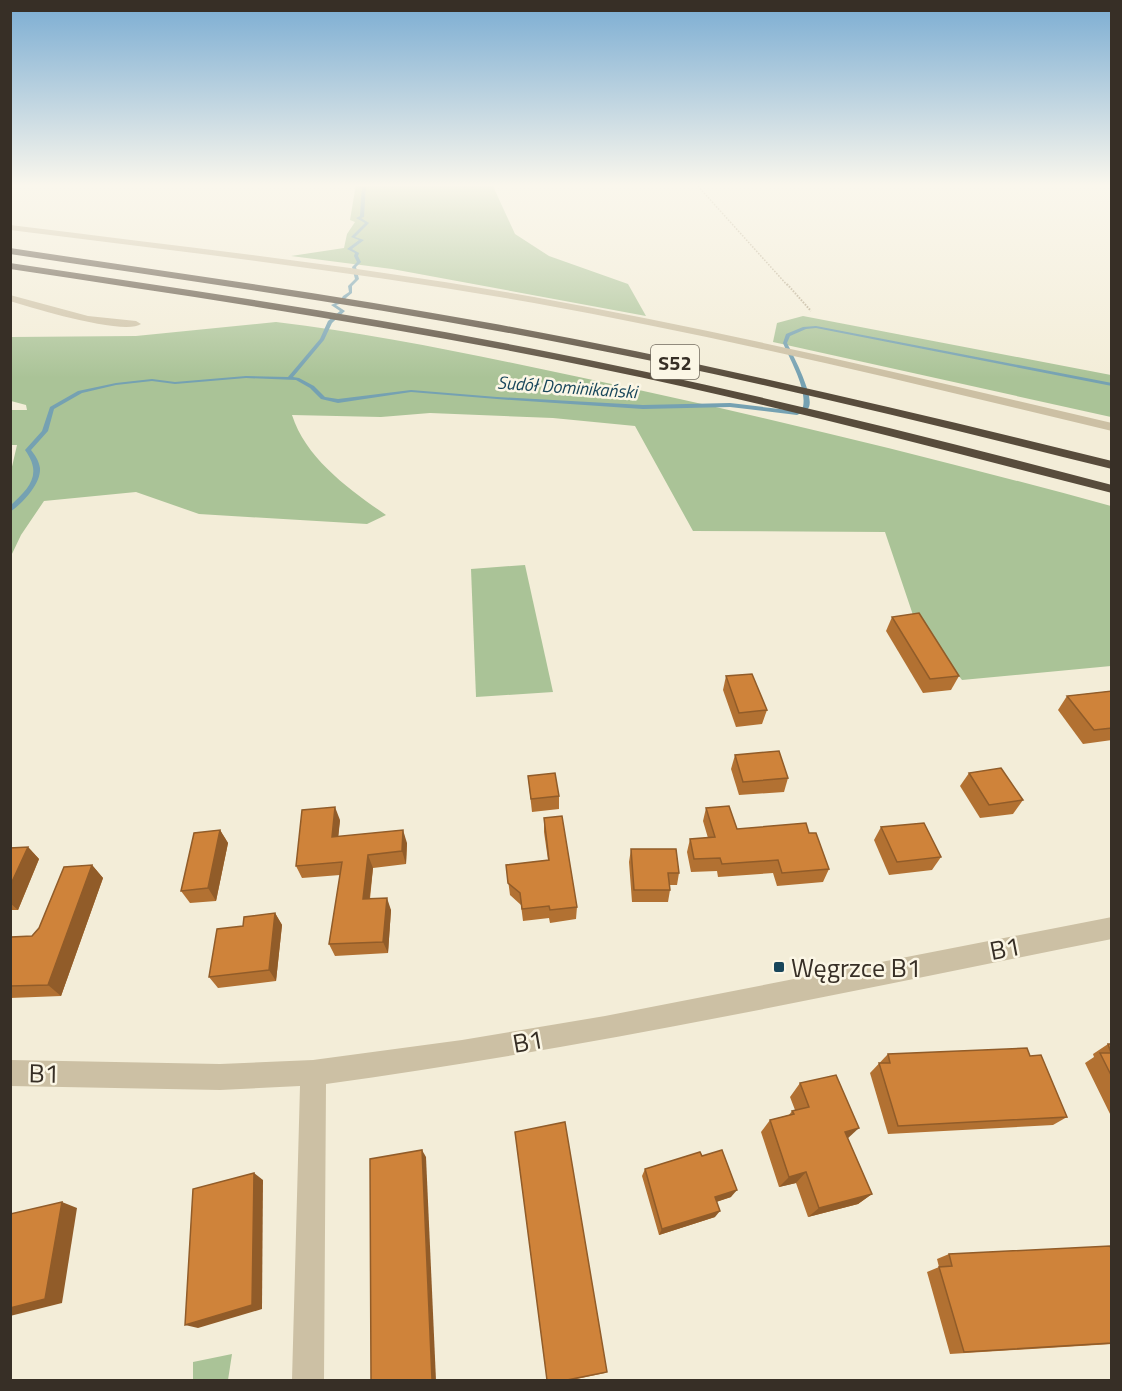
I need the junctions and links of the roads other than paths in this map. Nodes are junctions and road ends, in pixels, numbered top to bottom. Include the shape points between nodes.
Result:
1 (177, 249) edge
2 (10, 251) edge
3 (10, 266) edge
4 (10, 298) edge
5 (136, 324) dead end
6 (1112, 427) edge
7 (1112, 465) edge
8 (1112, 489) edge
9 (1112, 928) edge
10 (10, 1073) edge
11 (313, 1073) junction
12 (308, 1380) edge

1 - 6 street via 535,300 777,349
2 - 7 highway, S52 via 489,326 654,358 877,407
3 - 8 highway, S52 via 437,334 645,375 885,430
4 - 5 street via 68,314
9 - 11 street, B1 via 605,1028
10 - 11 street, B1 via 220,1077
11 - 12 street

